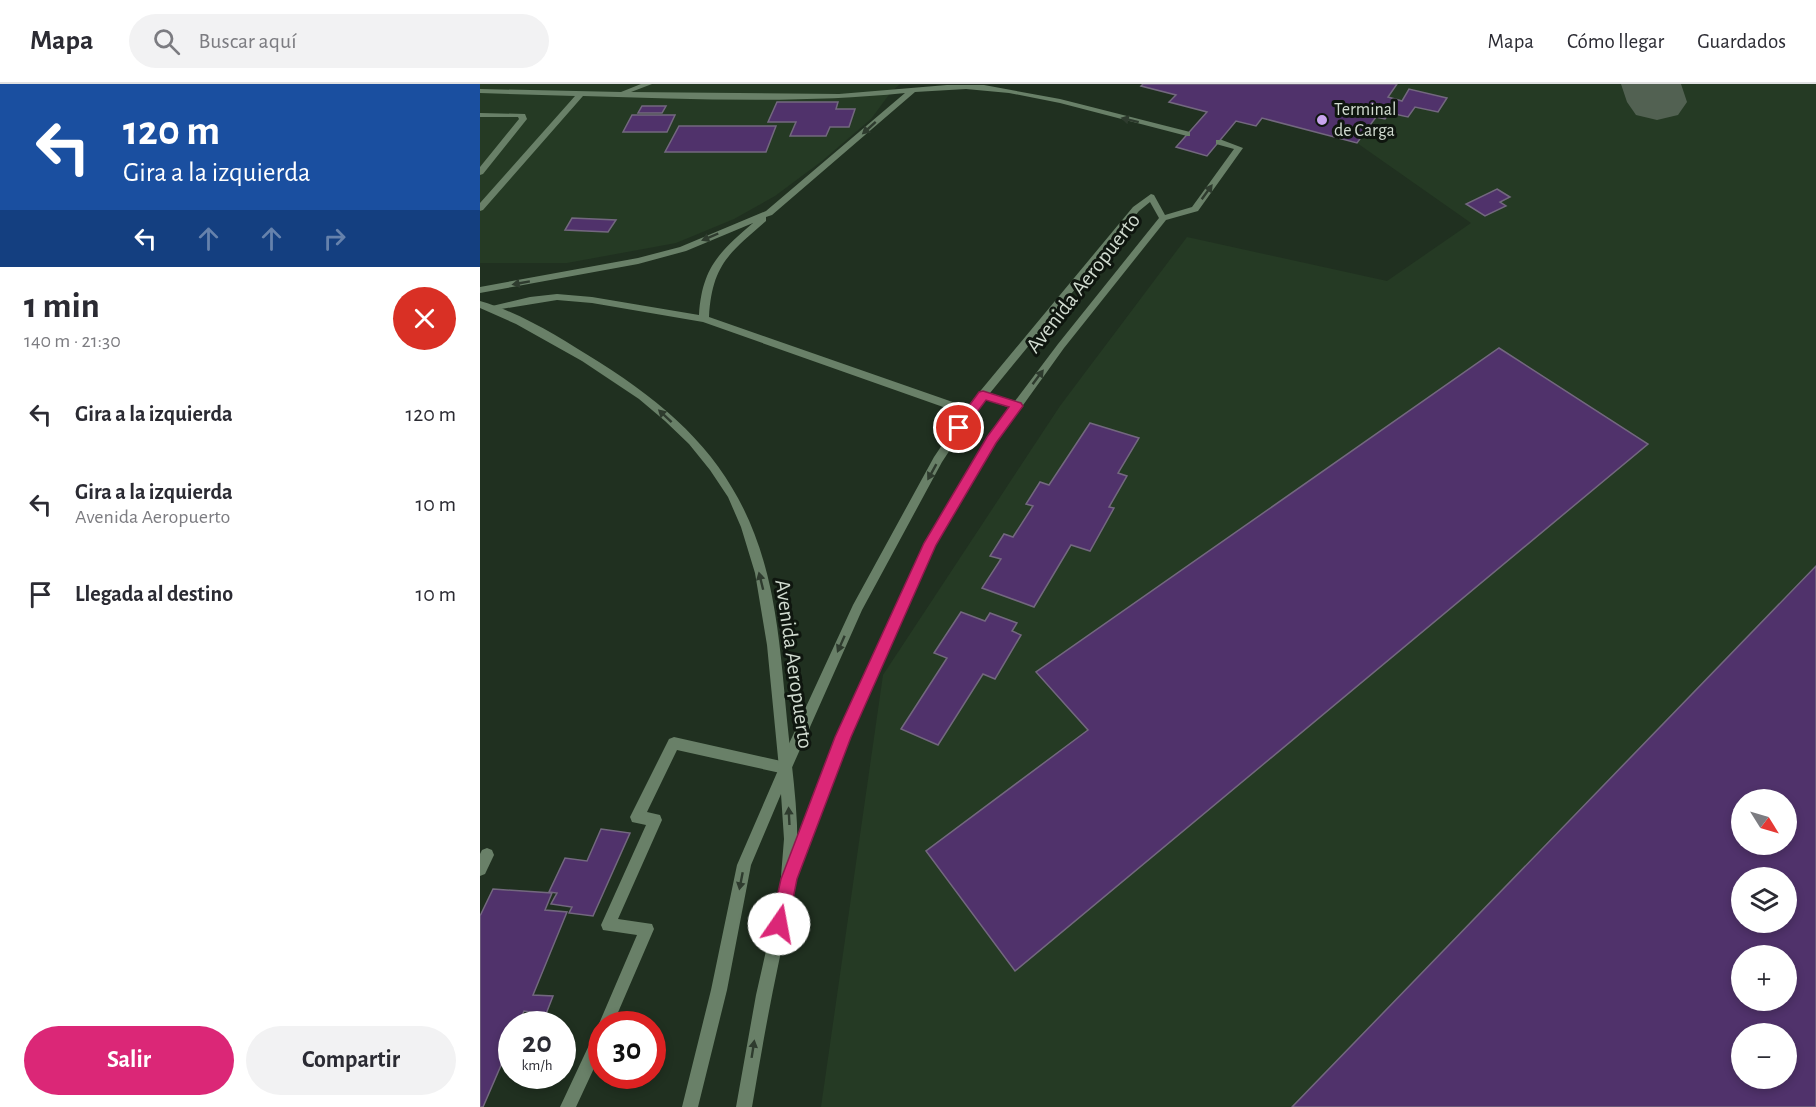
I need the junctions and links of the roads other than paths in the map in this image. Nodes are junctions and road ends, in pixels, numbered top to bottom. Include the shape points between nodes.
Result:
1 (648, 84) edge
2 (913, 90) junction
3 (480, 91) edge
4 (581, 94) junction
5 (615, 95) junction
6 (480, 115) edge
7 (1187, 134) dead end
8 (1219, 142) dead end
9 (480, 172) edge
10 (480, 208) edge
11 (769, 213) junction
12 (1163, 218) junction
13 (480, 290) edge
14 (486, 307) edge
15 (704, 319) junction
16 (983, 395) junction
17 (1017, 406) junction
18 (969, 412) junction
19 (785, 768) junction
20 (487, 855) dead end
21 (480, 869) edge
22 (789, 879) junction
23 (611, 1011) edge
24 (588, 1063) edge
25 (568, 1107) edge
26 (690, 1107) edge
27 (744, 1107) edge

1 - 5 street
2 - 5 street via 862,96
7 -> 2 street via 1022,93 946,86
2 -> 11 street
3 - 4 street
4 - 5 street
4 - 10 street
6 - 9 street via 522,116
12 -> 8 street via 1195,209 1239,148
11 -> 13 street via 683,249 638,261
11 - 15 street via 712,272 705,291
12 - 16 street, Avenida Aeropuerto via 1151,197 1136,209
17 -> 12 street, Avenida Aeropuerto
14 - 15 street via 557,297
19 -> 14 street, Avenida Aeropuerto via 763,585 747,528 721,476 678,428 635,391 587,359
15 - 18 street
16 - 17 street
16 - 18 street, Avenida Aeropuerto
17 - 22 street, Avenida Aeropuerto via 930,543 843,737
18 -> 19 street, Avenida Aeropuerto via 938,460 856,609
22 -> 19 street, Avenida Aeropuerto via 790,817
19 - 23 street via 674,744 637,817 656,820 608,925 647,929
19 -> 26 street, Avenida Aeropuerto via 744,865
20 - 21 street
27 -> 22 street, Avenida Aeropuerto via 754,1039
24 - 25 street

